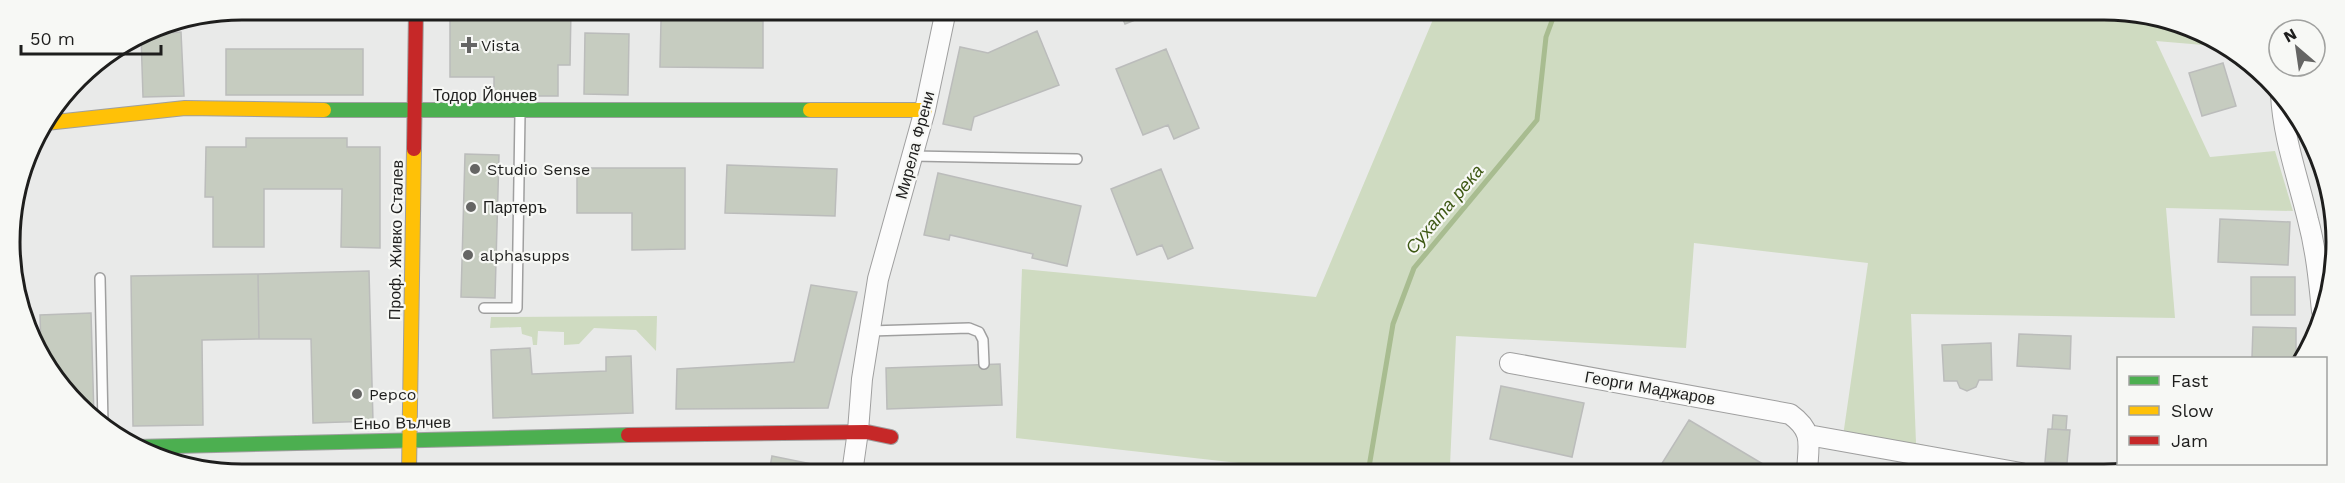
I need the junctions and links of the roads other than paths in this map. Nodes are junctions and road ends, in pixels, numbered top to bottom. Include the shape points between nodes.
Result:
1 (416, 20) edge
2 (944, 20) edge
3 (925, 110) junction
4 (415, 111) junction
5 (520, 111) junction
6 (2284, 112) edge
7 (54, 122) edge
8 (913, 156) junction
9 (1077, 159) dead end
10 (100, 278) dead end
11 (2320, 288) edge
12 (484, 308) dead end
13 (870, 331) junction
14 (1510, 363) dead end
15 (984, 364) dead end
16 (103, 415) edge
17 (858, 432) junction
18 (1808, 435) junction
19 (891, 437) dead end
20 (410, 439) junction
21 (156, 446) edge
22 (409, 464) edge
23 (853, 464) edge
24 (1808, 464) edge
25 (1974, 464) edge

1 - 4 street, Проф. Живко Сталев
2 - 3 street, Мирела Френи
3 - 5 street, Тодор Йончев
3 - 8 street, Мирела Френи
4 - 5 street, Тодор Йончев
4 - 7 street, Тодор Йончев via 185,108
4 - 20 street, Проф. Живко Сталев
5 - 12 lane via 517,308
6 - 11 street
8 - 9 lane
8 - 13 street, Мирела Френи via 878,279
10 - 16 lane
13 - 15 lane via 969,328 979,332 983,340
13 - 17 street, Мирела Френи
14 - 18 street, Георги Маджаров via 1790,414 1802,423
17 - 19 street, Еньо Вълчев
17 - 20 street, Еньо Вълчев
17 - 23 street, Мирела Френи
18 - 24 street
18 - 25 street
20 - 21 street, Еньо Вълчев
20 - 22 street, Проф. Живко Сталев

